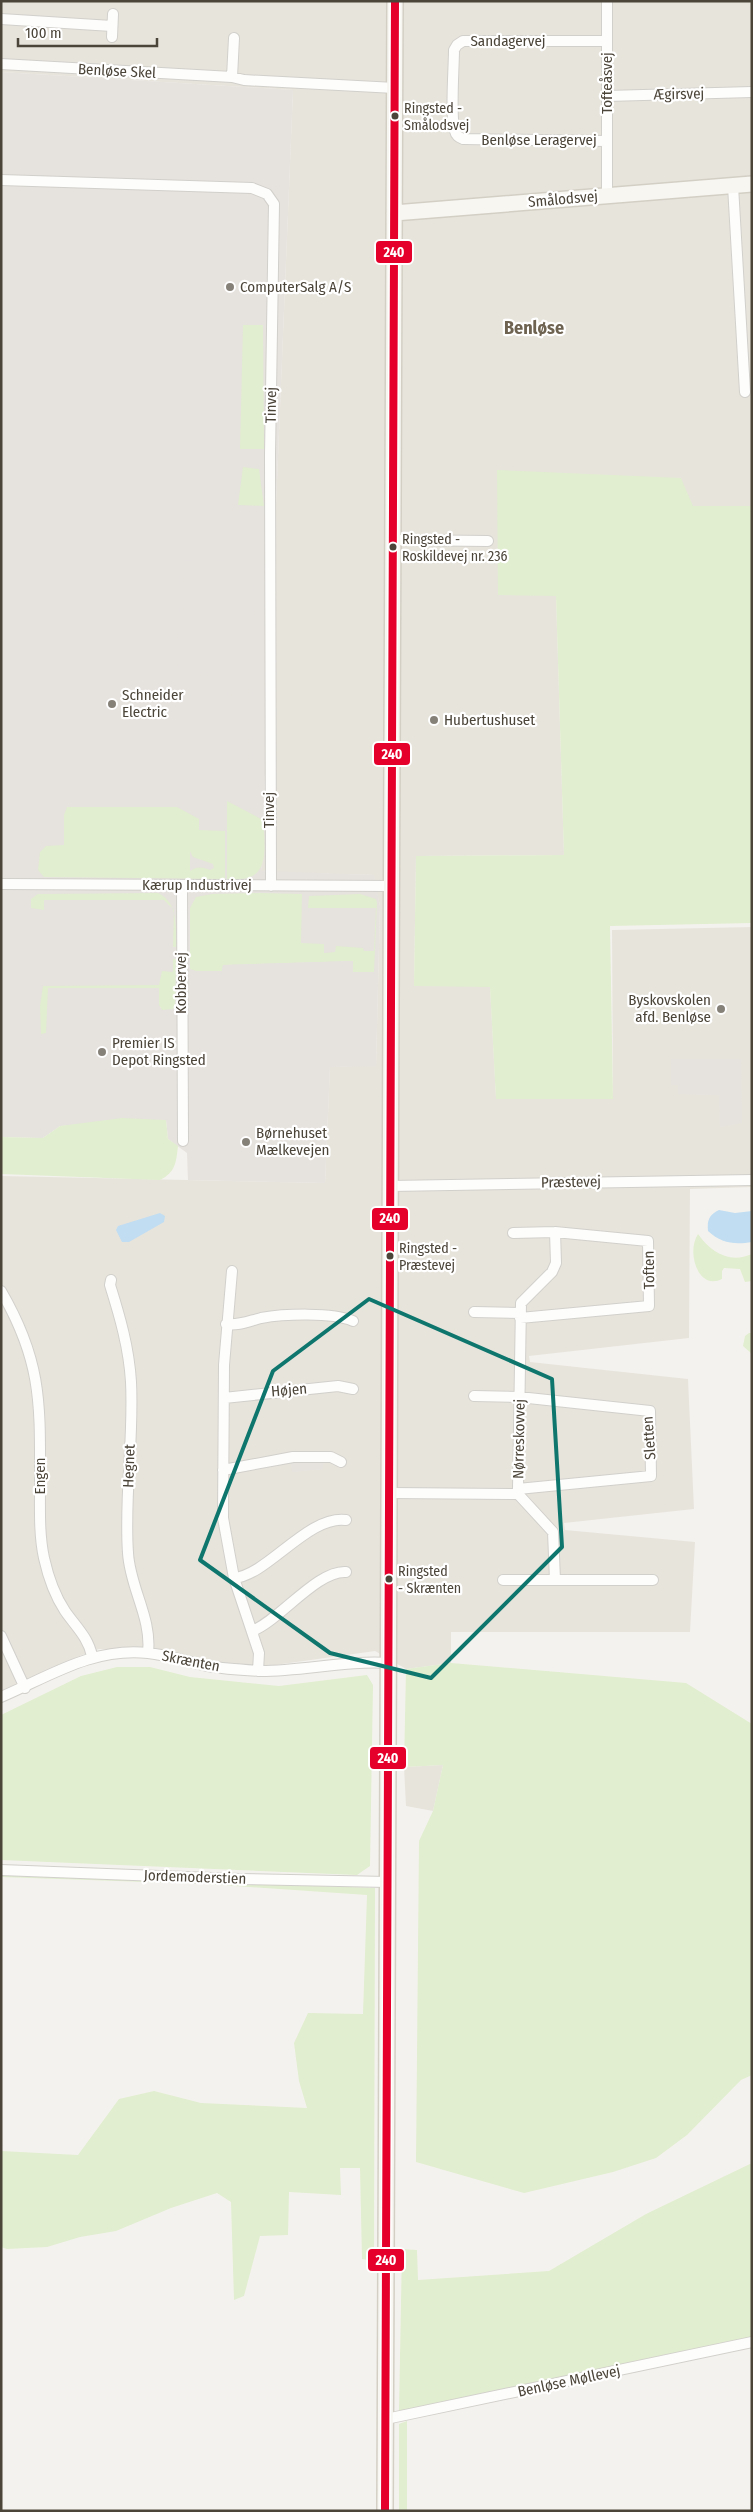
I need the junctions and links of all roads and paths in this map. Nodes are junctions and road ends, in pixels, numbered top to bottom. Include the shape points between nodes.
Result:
1 (395, 1) edge
2 (607, 1) edge
3 (113, 14) dead end
4 (1, 19) edge
5 (112, 26) junction
6 (112, 37) dead end
7 (234, 38) dead end
8 (607, 41) junction
9 (1, 64) edge
10 (232, 77) junction
11 (395, 88) junction
12 (454, 91) joint
13 (752, 92) edge
14 (607, 96) junction
15 (607, 140) junction
16 (1, 180) edge
17 (752, 184) edge
18 (733, 186) junction
19 (607, 195) junction
20 (394, 213) junction
21 (745, 392) dead end
22 (393, 540) junction
23 (488, 541) dead end
24 (1, 884) edge
25 (182, 885) junction
26 (271, 886) junction
27 (392, 886) junction
28 (183, 1141) dead end
29 (752, 1180) edge
30 (391, 1186) junction
31 (555, 1232) junction
32 (513, 1234) dead end
33 (232, 1271) dead end
34 (111, 1280) dead end
35 (1, 1292) edge
36 (474, 1312) dead end
37 (520, 1315) junction
38 (353, 1321) dead end
39 (226, 1324) junction
40 (353, 1390) dead end
41 (474, 1396) dead end
42 (519, 1397) junction
43 (224, 1398) junction
44 (341, 1462) dead end
45 (223, 1470) junction
46 (390, 1492) junction
47 (518, 1492) junction
48 (346, 1520) dead end
49 (346, 1572) dead end
50 (234, 1578) junction
51 (503, 1580) dead end
52 (555, 1580) junction
53 (653, 1580) dead end
54 (252, 1631) junction
55 (1, 1636) edge
56 (148, 1653) junction
57 (92, 1656) junction
58 (390, 1663) junction
59 (258, 1671) junction
60 (25, 1688) junction
61 (1, 1698) edge
62 (1, 1870) edge
63 (388, 1882) junction
64 (752, 2342) edge
65 (386, 2419) junction
66 (386, 2511) edge

1 - 11 street
2 - 8 street, Tofteåsvej
3 - 5 street
4 - 5 street
5 - 6 street
7 - 10 street
8 - 12 street, Sandagervej via 463,41 454,50
8 - 14 street, Tofteåsvej
9 - 10 street, Benløse Skel
10 - 11 street, Benløse Skel
11 - 20 street
12 - 15 street, Benløse Leragervej via 454,130 463,139
13 - 14 street, Ægirsvej
14 - 15 street, Tofteåsvej
15 - 19 street, Tofteåsvej
16 - 26 street, Tinvej via 252,188 268,194 274,204 270,455
17 - 18 street, Smålodsvej
18 - 19 street, Smålodsvej
18 - 21 street
19 - 20 street, Smålodsvej
20 - 22 street
22 - 23 street
22 - 27 street
24 - 25 street, Kærup Industrivej
25 - 26 street, Kærup Industrivej
25 - 28 street, Kobbervej
26 - 27 street, Kærup Industrivej
27 - 30 street
29 - 30 street, Præstevej
30 - 46 street
31 - 32 street, Toften
31 - 37 street, Nørreskovvej via 556,1263 552,1272 521,1303
31 - 37 street, Toften via 648,1242 649,1306
33 - 39 street
34 - 56 street, Hegnet via 131,1383 127,1514 129,1566 149,1631
35 - 57 street, Engen via 25,1336 37,1381 44,1557 61,1604 87,1641
36 - 37 street
37 - 42 street, Nørreskovvej
38 - 39 street via 334,1317 278,1316
39 - 43 street
40 - 43 street, Højen via 338,1386
41 - 42 street, Sletten
42 - 47 street, Nørreskovvej
42 - 47 street, Sletten via 650,1410 651,1476
43 - 45 street
44 - 45 street via 331,1457 293,1458
45 - 50 street via 223,1521
46 - 47 street, Sletten
46 - 58 street
47 - 52 street, Nørreskovvej via 553,1532
48 - 50 street via 334,1521 313,1530 247,1575
49 - 54 street via 331,1575
50 - 54 street
51 - 52 street
52 - 53 street
54 - 59 street via 259,1653
55 - 60 street
56 - 57 street, Skrænten
56 - 59 street, Skrænten via 208,1666
57 - 60 street, Skrænten
58 - 59 street, Skrænten
58 - 63 street
60 - 61 street, Skrænten
62 - 63 street, Jordemoderstien
63 - 65 street
64 - 65 street, Benløse Møllevej
65 - 66 street

